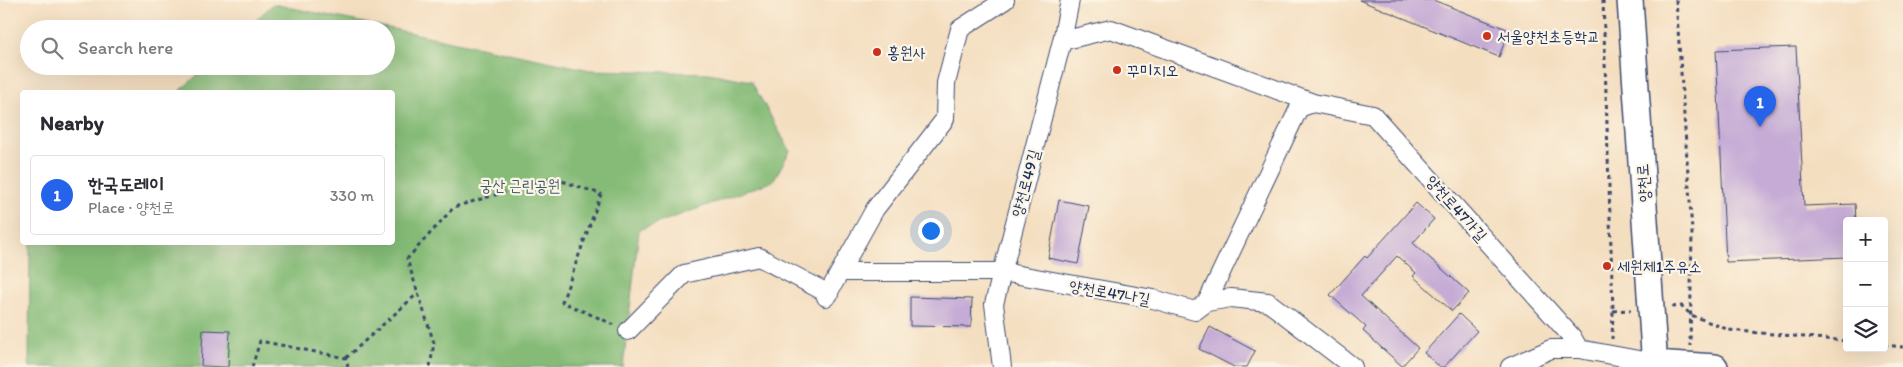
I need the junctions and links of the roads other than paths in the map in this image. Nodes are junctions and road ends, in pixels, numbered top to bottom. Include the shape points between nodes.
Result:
1 (1005, 0) edge
2 (1070, 0) edge
3 (1630, 0) edge
4 (1062, 41) junction
5 (1313, 103) junction
6 (842, 272) junction
7 (1002, 272) junction
8 (1207, 302) junction
9 (628, 331) road end
10 (1579, 349) junction
11 (1655, 365) edge
12 (1002, 367) edge
13 (1353, 367) edge
14 (1510, 367) edge
15 (1715, 367) edge

1 - 6 street via 960,29 946,84 945,119 875,209
2 - 4 street, 양천로49길
3 - 11 main road, 양천로
4 - 5 street, 양천로47가길 via 1111,29
4 - 7 street, 양천로49길
5 - 8 street via 1299,108
5 - 10 street, 양천로47가길 via 1373,115 1572,337
6 - 7 street, 양천로47나길
6 - 9 street via 828,296 759,257 684,274
7 - 8 street, 양천로47나길 via 1153,299 1195,311
7 - 12 street, 양천로49길 via 994,304
8 - 13 street, 양천로47나길 via 1231,298 1268,302
10 - 11 street
10 - 14 street via 1551,349
11 - 15 main road

